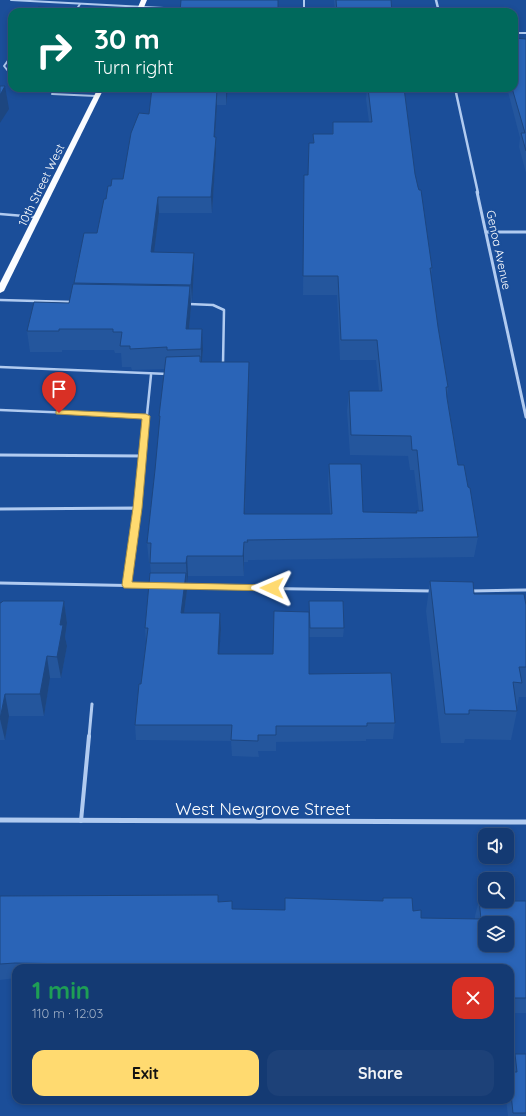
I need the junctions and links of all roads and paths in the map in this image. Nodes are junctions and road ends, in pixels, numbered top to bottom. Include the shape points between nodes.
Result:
1 (11, 0) edge
2 (80, 4) junction
3 (78, 8) edge
4 (120, 8) edge
5 (8, 60) edge
6 (8, 71) edge
7 (99, 92) edge
8 (456, 92) edge
9 (52, 94) dead end
10 (97, 96) junction
11 (0, 214) edge
12 (37, 217) junction
13 (486, 232) junction
14 (526, 232) edge
15 (0, 291) edge
16 (0, 300) edge
17 (80, 302) edge
18 (182, 304) edge
19 (0, 367) edge
20 (219, 370) edge
21 (175, 374) edge
22 (151, 375) junction
23 (0, 410) edge
24 (146, 416) junction
25 (526, 416) edge
26 (0, 455) edge
27 (143, 456) junction
28 (138, 508) junction
29 (0, 509) edge
30 (0, 583) edge
31 (127, 585) junction
32 (155, 586) edge
33 (177, 587) edge
34 (526, 590) edge
35 (436, 591) edge
36 (466, 591) edge
37 (92, 704) dead end
38 (0, 820) edge
39 (81, 821) junction
40 (526, 822) edge

1 - 2 lane
2 - 3 lane
2 - 4 lane
5 - 6 lane via 4,66
7 - 10 main road, 10th Street West
8 - 13 street, Genoa Avenue
9 - 10 lane
10 - 12 main road, 10th Street West
11 - 12 lane
12 - 15 main road, 10th Street West
13 - 14 street
13 - 25 street, Genoa Avenue
16 - 17 lane
18 - 20 lane via 213,305 224,310 223,366
19 - 22 lane
21 - 22 lane
22 - 24 lane
23 - 24 lane
24 - 27 lane
26 - 27 lane
27 - 28 lane
28 - 29 lane
28 - 31 lane
30 - 31 lane
31 - 32 lane
33 - 35 lane
34 - 36 lane
37 - 39 lane
38 - 39 street, West Newgrove Street
39 - 40 street, West Newgrove Street

